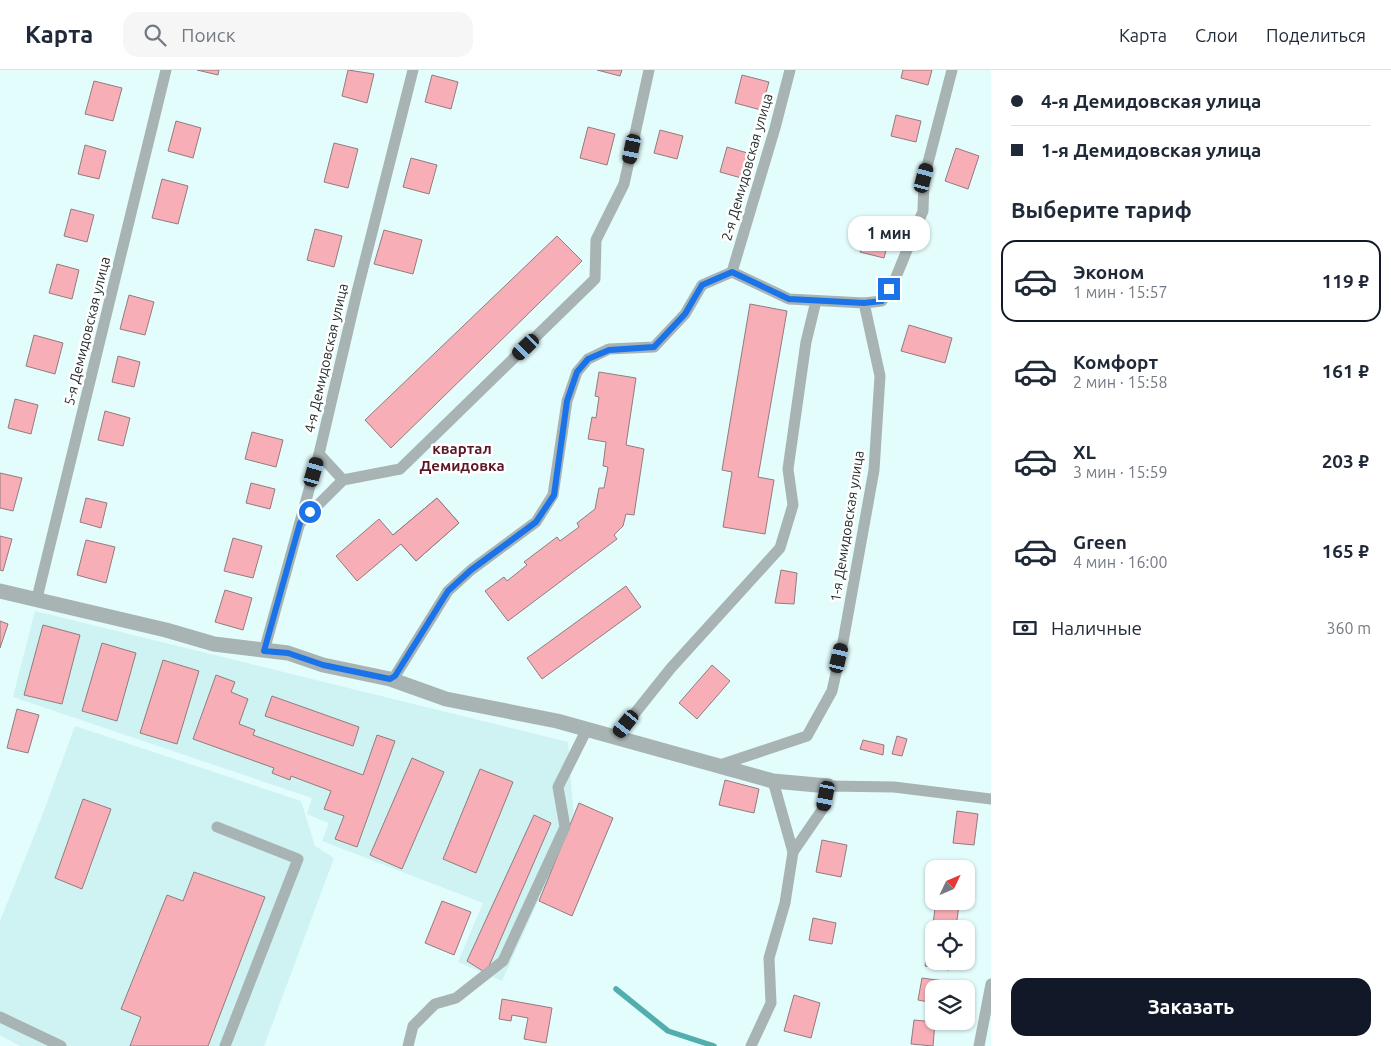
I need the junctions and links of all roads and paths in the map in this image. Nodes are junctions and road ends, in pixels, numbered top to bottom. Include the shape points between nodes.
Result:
1 (166, 70) edge
2 (413, 70) edge
3 (650, 70) edge
4 (790, 70) edge
5 (952, 70) edge
6 (732, 272) junction
7 (816, 301) junction
8 (864, 303) junction
9 (319, 454) junction
10 (343, 480) junction
11 (300, 523) junction
12 (0, 591) edge
13 (37, 598) junction
14 (264, 651) junction
15 (390, 679) junction
16 (586, 731) junction
17 (615, 738) junction
18 (717, 766) junction
19 (772, 781) junction
20 (828, 786) junction
21 (991, 799) edge
22 (217, 827) dead end
23 (793, 852) junction
24 (991, 984) edge
25 (0, 1017) edge
26 (61, 1046) edge
27 (225, 1046) edge
28 (408, 1046) edge
29 (751, 1046) edge
30 (979, 1046) edge

1 - 13 lane, 5-я Демидовская улица
2 - 9 lane, 4-я Демидовская улица
3 - 10 lane via 624,184 596,240 595,279 400,469
4 - 6 lane, 2-я Демидовская улица via 776,128
5 - 8 lane via 924,178 923,211 896,277 882,301
6 - 7 lane via 789,299
6 - 15 lane via 702,285 685,314 654,347 609,350 588,359 577,372 567,401 554,495 536,522 448,591 395,676
7 - 8 lane
7 - 17 lane via 806,342 788,469 793,505 780,548 671,668
8 - 18 lane, 1-я Демидовская улица via 880,376 874,470 832,691 807,736
9 - 10 lane
9 - 11 lane, 4-я Демидовская улица
10 - 11 lane
11 - 14 lane, 4-я Демидовская улица
12 - 13 street
13 - 14 street via 214,644
14 - 15 street via 288,653 323,665
15 - 16 street via 446,699 557,721
16 - 17 street
16 - 28 lane via 558,787 565,827 503,961 456,998 435,1004 414,1026
17 - 18 street
18 - 19 street
19 - 20 street
19 - 23 lane
20 - 21 lane via 894,786
20 - 23 lane via 824,807
22 - 27 lane via 298,859
23 - 29 lane via 785,903 769,958 771,1004
24 - 30 lane
25 - 26 lane

